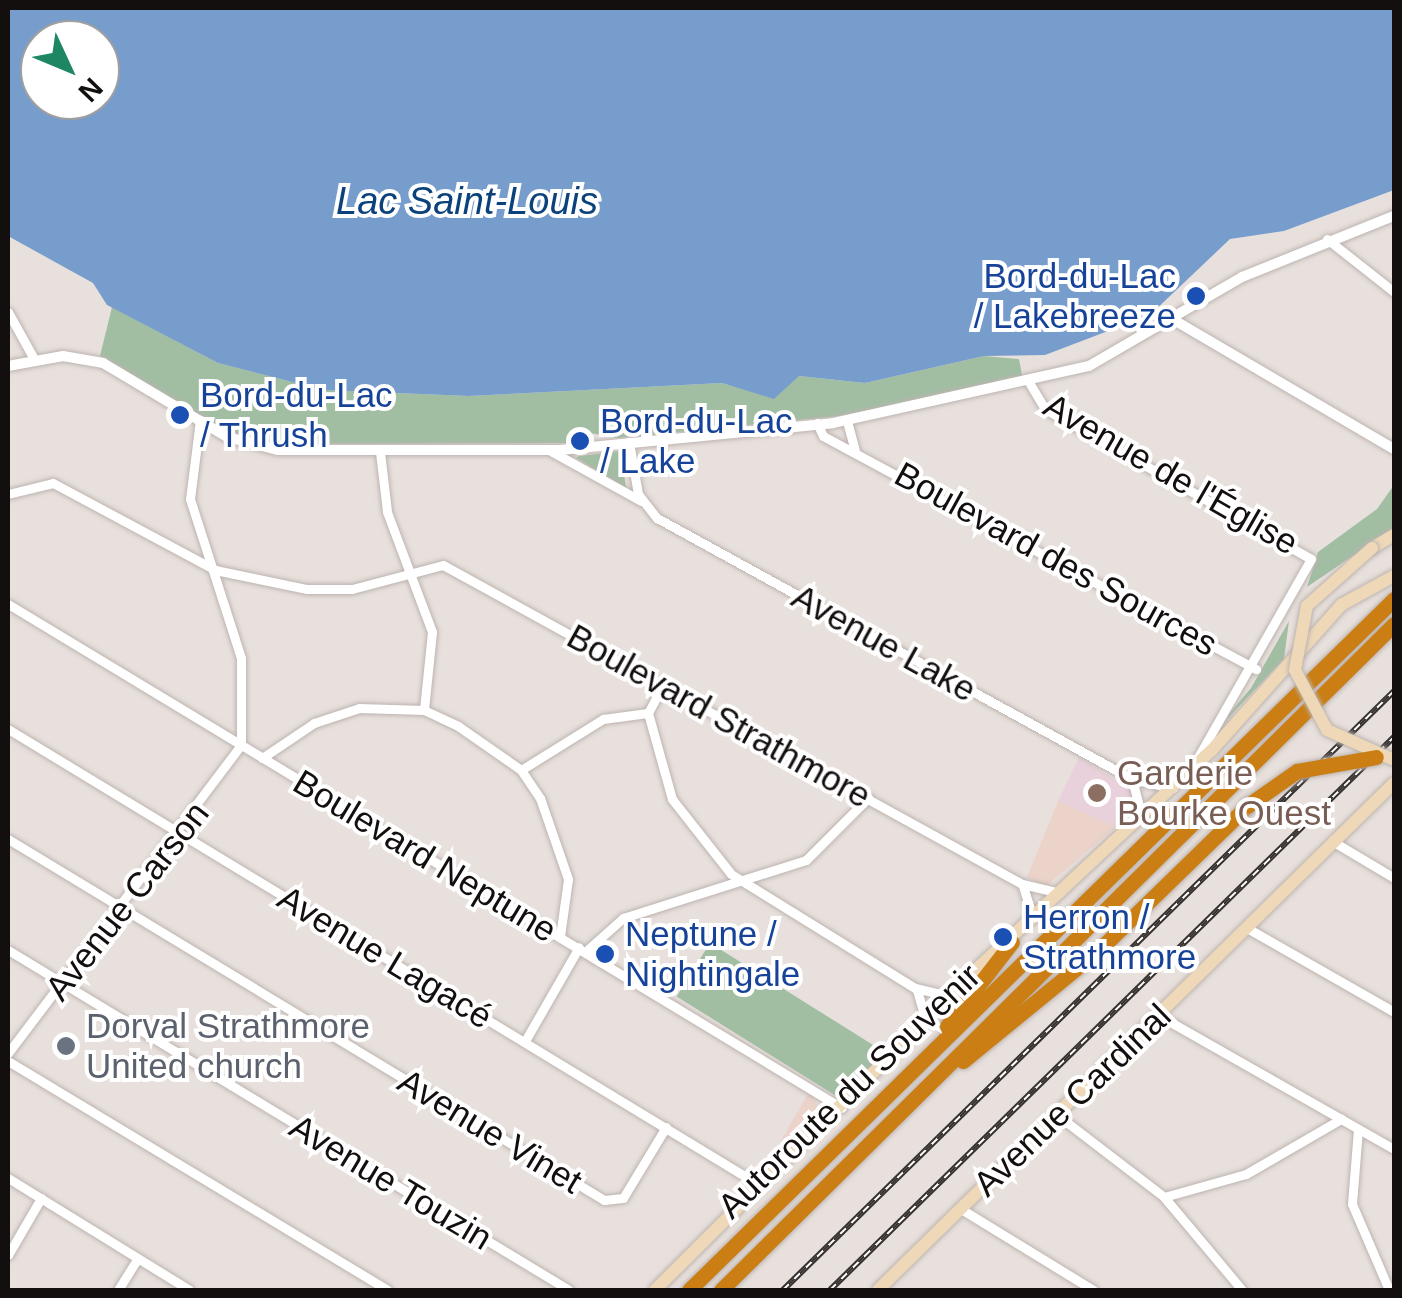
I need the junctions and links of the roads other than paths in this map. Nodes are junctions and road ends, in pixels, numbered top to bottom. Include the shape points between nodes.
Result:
1 (1394, 216) edge
2 (1328, 239) junction
3 (1394, 292) edge
4 (8, 312) edge
5 (1174, 320) junction
6 (34, 359) junction
7 (8, 366) edge
8 (1030, 384) junction
9 (200, 420) junction
10 (847, 421) junction
11 (817, 423) junction
12 (628, 442) junction
13 (1394, 449) edge
14 (549, 450) junction
15 (855, 450) junction
16 (380, 452) junction
17 (8, 494) edge
18 (641, 501) junction
19 (1394, 534) edge
20 (212, 568) junction
21 (413, 570) junction
22 (1394, 576) edge
23 (1394, 599) edge
24 (8, 604) edge
25 (1394, 624) edge
26 (1256, 670) junction
27 (663, 685) junction
28 (424, 710) junction
29 (648, 714) junction
30 (8, 729) edge
31 (241, 745) junction
32 (262, 758) junction
33 (1376, 758) junction
34 (1394, 760) edge
35 (522, 770) junction
36 (1190, 771) junction
37 (1132, 779) junction
38 (1393, 787) edge
39 (1172, 788) junction
40 (868, 798) junction
41 (1142, 818) junction
42 (182, 834) junction
43 (8, 839) edge
44 (1332, 841) junction
45 (1394, 878) edge
46 (744, 883) junction
47 (1022, 884) junction
48 (1063, 893) junction
49 (122, 908) junction
50 (1033, 921) junction
51 (1248, 928) junction
52 (560, 937) junction
53 (1012, 942) junction
54 (582, 948) junction
55 (8, 950) edge
56 (63, 983) junction
57 (915, 988) junction
58 (951, 996) junction
59 (1394, 1012) edge
60 (1158, 1016) junction
61 (926, 1022) junction
62 (525, 1041) junction
63 (8, 1053) edge
64 (8, 1061) edge
65 (916, 1067) junction
66 (910, 1104) junction
67 (842, 1108) junction
68 (1056, 1114) junction
69 (1341, 1120) junction
70 (666, 1127) junction
71 (1358, 1129) junction
72 (1394, 1150) edge
73 (8, 1178) edge
74 (761, 1186) junction
75 (1164, 1197) junction
76 (41, 1198) junction
77 (961, 1209) junction
78 (8, 1255) edge
79 (137, 1259) junction
80 (118, 1290) edge
81 (189, 1290) edge
82 (386, 1290) edge
83 (569, 1290) edge
84 (655, 1290) edge
85 (689, 1290) edge
86 (722, 1290) edge
87 (878, 1290) edge
88 (1093, 1290) edge
89 (1242, 1290) edge
90 (1389, 1290) edge

1 - 2 street
2 - 3 street
2 - 5 street
4 - 6 street
5 - 8 street via 1124,352
5 - 13 street
6 - 7 street
6 - 9 street via 103,363
8 - 10 street
8 - 26 street, Avenue de l'Église via 1045,409 1310,555 1310,572
9 - 16 street via 252,447
9 - 20 street via 188,486
10 - 11 street
10 - 15 street, Boulevard des Sources
11 - 12 street
11 - 15 street, Boulevard des Sources via 823,436
12 - 14 street
12 - 18 street
14 - 16 street
14 - 18 street, Avenue Lake
15 - 26 street, Boulevard des Sources
16 - 21 street via 387,512
17 - 20 street, Boulevard Strathmore via 37,483 70,488
18 - 37 street, Avenue Lake
19 - 33 main road, bridge via 1314,597 1294,654 1317,719
20 - 21 street, Boulevard Strathmore via 324,590
20 - 31 street via 242,658
21 - 27 street, Boulevard Strathmore via 448,567
21 - 28 street via 434,645
22 - 36 main road via 1324,624
23 - 65 highway, Autoroute du Souvenir
24 - 31 street, Boulevard Neptune
25 - 66 highway, Autoroute du Souvenir
26 - 36 street via 1194,750
27 - 29 street
27 - 40 street, Boulevard Strathmore
28 - 32 street via 359,708 314,722
28 - 35 street
29 - 35 street via 588,726
29 - 46 street via 679,812
30 - 42 street, Avenue Lagacé
31 - 32 street, Boulevard Neptune
31 - 42 street, Avenue Carson
32 - 52 street, Boulevard Neptune
33 - 34 main road, bridge
33 - 66 highway, bridge via 1296,770 1247,806 1085,961
35 - 52 street via 562,848
36 - 39 main road
37 - 39 street, Avenue Lake
37 - 41 street
38 - 44 main road, Avenue Cardinal
39 - 41 main road
40 - 46 street via 813,856
40 - 47 street, Boulevard Strathmore
41 - 48 main road
42 - 49 street, Avenue Carson
42 - 62 street, Avenue Lagacé
43 - 49 street, Avenue Vinet
44 - 45 street
44 - 51 main road, Avenue Cardinal
46 - 54 street via 623,918
46 - 57 street
47 - 48 street, Boulevard Strathmore
47 - 50 street
48 - 50 main road
49 - 56 street, Avenue Carson
49 - 70 street, Avenue Vinet via 614,1202
50 - 53 main road
51 - 59 street
51 - 60 main road, Avenue Cardinal
52 - 54 street, Boulevard Neptune
53 - 58 main road
53 - 65 highway
54 - 62 street
54 - 67 street, Boulevard Neptune
55 - 56 street, Avenue Touzin
56 - 63 street, Avenue Carson
56 - 83 street, Avenue Touzin
57 - 58 street
57 - 61 street
58 - 61 main road
60 - 68 main road, Avenue Cardinal
60 - 69 street
61 - 67 main road
62 - 70 street, Avenue Lagacé
64 - 82 street
65 - 85 highway, Autoroute du Souvenir
66 - 86 highway, Autoroute du Souvenir
67 - 74 main road
68 - 75 street
68 - 77 main road, Avenue Cardinal
69 - 71 street
69 - 75 street via 1246,1174
70 - 74 street, Avenue Lagacé
71 - 72 street
71 - 90 street via 1352,1204
73 - 76 street
74 - 84 main road
75 - 89 street
76 - 78 street
76 - 79 street
77 - 87 main road, Avenue Cardinal
77 - 88 street
79 - 80 street
79 - 81 street

